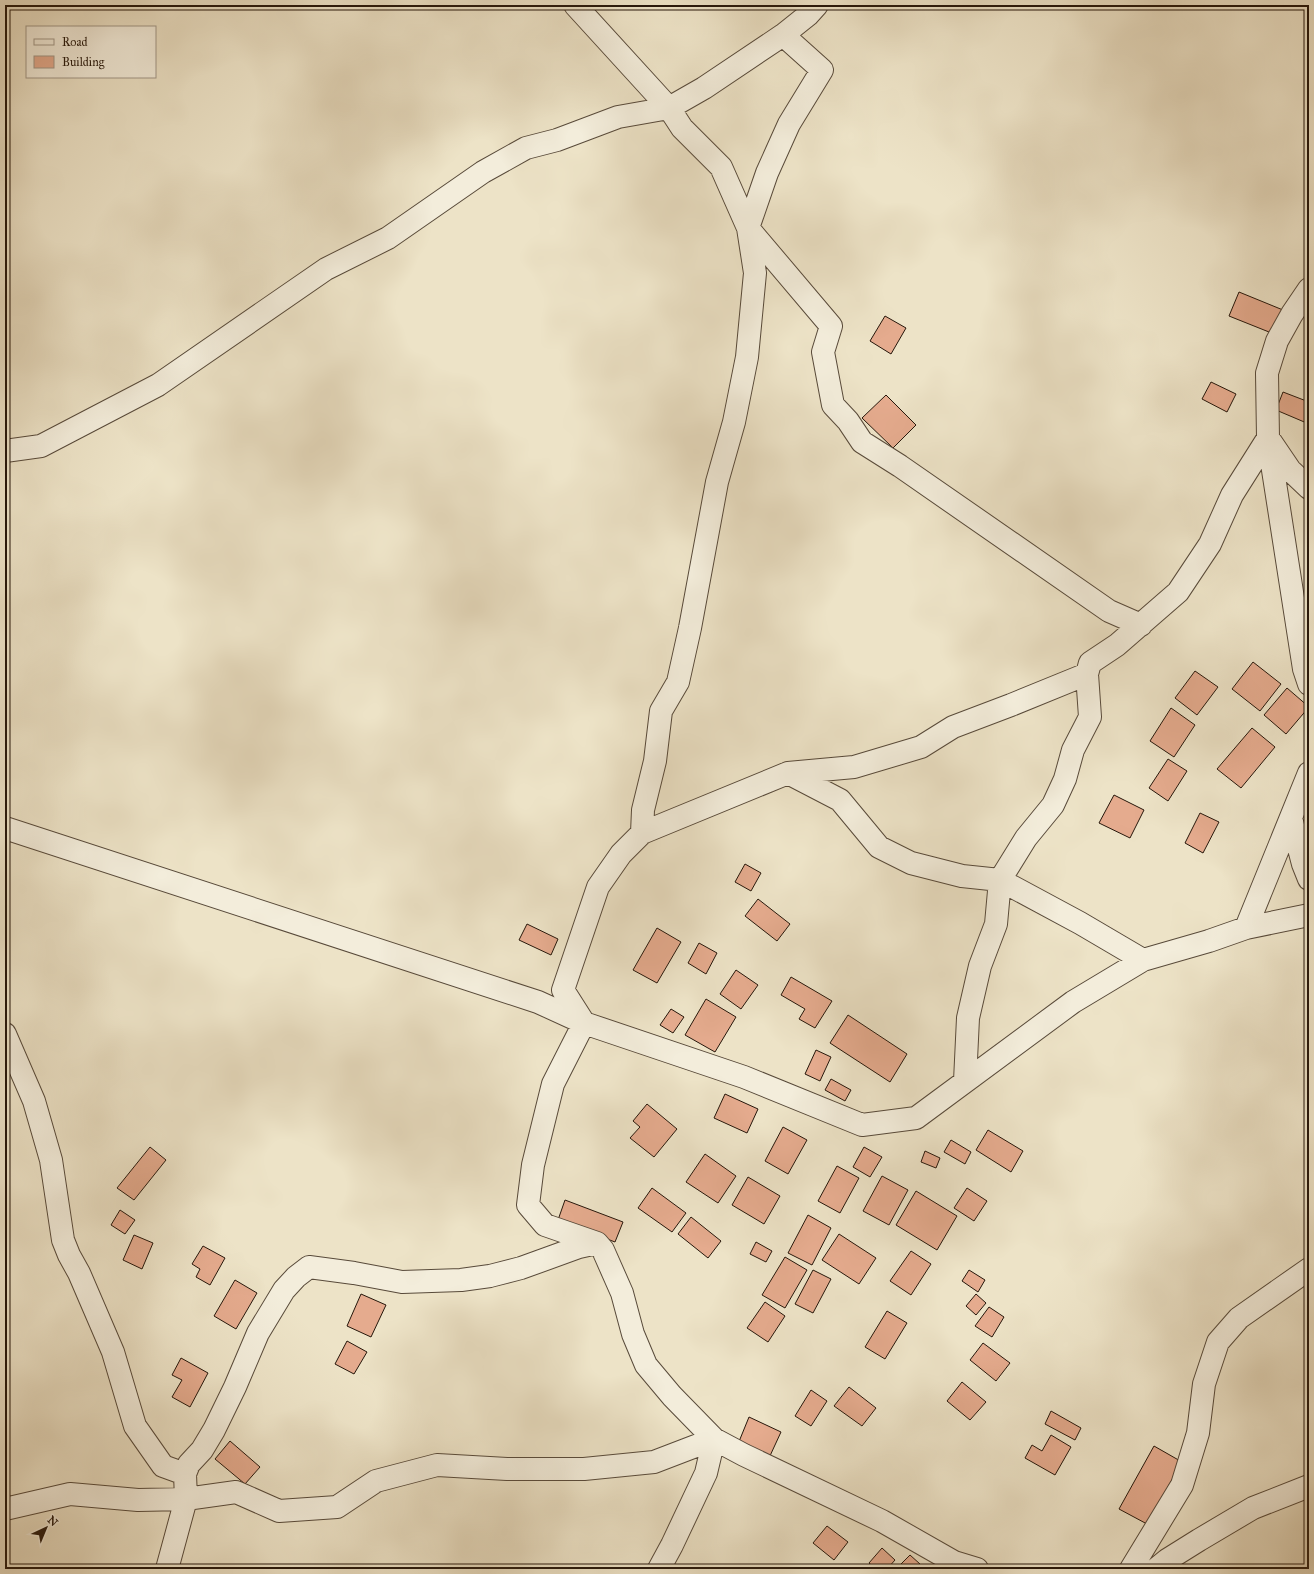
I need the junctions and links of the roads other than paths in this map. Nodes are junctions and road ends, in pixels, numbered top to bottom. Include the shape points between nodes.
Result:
1 (575, 5) edge
2 (818, 5) edge
3 (783, 35) junction
4 (669, 108) junction
5 (748, 228) junction
6 (1309, 289) edge
7 (1268, 438) junction
8 (5, 451) edge
9 (1309, 488) edge
10 (1141, 625) junction
11 (1087, 674) junction
12 (1309, 684) edge
13 (788, 773) junction
14 (1309, 773) edge
15 (1291, 818) junction
16 (5, 828) edge
17 (642, 833) junction
18 (1309, 879) edge
19 (1000, 880) junction
20 (1309, 915) edge
21 (1246, 928) junction
22 (1143, 960) junction
23 (584, 1023) junction
24 (5, 1034) edge
25 (965, 1081) junction
26 (597, 1242) junction
27 (1309, 1269) edge
28 (714, 1439) junction
29 (185, 1474) junction
30 (1309, 1486) edge
31 (186, 1499) junction
32 (5, 1509) edge
33 (167, 1569) edge
34 (659, 1569) edge
35 (977, 1569) edge
36 (1131, 1569) edge
37 (1156, 1569) edge

1 - 4 street
2 - 3 street
3 - 4 street via 704,88
3 - 5 street via 822,70 789,124 767,173
4 - 5 street via 682,128 721,167
4 - 8 street via 618,117 557,140 526,148 483,172 388,238 326,269 158,385 41,446
5 - 10 street via 831,326 823,352 833,405 862,442 1109,611
5 - 17 street via 755,273 747,357 734,422 717,482 678,682 661,711 656,761 643,810
6 - 7 street via 1277,342 1267,373
7 - 9 street via 1290,470
7 - 10 street via 1232,494 1210,544 1178,592
7 - 12 street via 1303,661
10 - 11 street via 1090,663
11 - 13 street via 953,727 921,747 854,767
11 - 19 street via 1090,717 1073,750 1065,779 1053,805 1026,838
13 - 17 street
13 - 19 street via 840,800 885,851 911,863 954,874
14 - 15 street
15 - 18 street
15 - 21 street
16 - 23 street via 538,1002
17 - 23 street via 622,854 598,887 563,990
19 - 22 street
19 - 25 street via 996,924 980,966 968,1018
20 - 21 street
21 - 22 street
22 - 25 street via 1073,1002
23 - 25 street via 744,1076 862,1125 916,1118
23 - 26 street via 553,1084 533,1165 528,1205 545,1225
24 - 29 street via 34,1101 49,1153 68,1255 79,1273 113,1352 135,1426 163,1466
26 - 28 street via 622,1293 633,1334 646,1364 672,1396
26 - 29 street via 521,1268 461,1280 402,1282 309,1267 284,1290 258,1333 214,1430 202,1450 189,1464
27 - 36 street via 1239,1318 1218,1342 1204,1384 1198,1433 1182,1485
28 - 31 street via 654,1462 584,1469 508,1469 437,1465 376,1481 337,1507 279,1511 236,1492
28 - 34 street via 706,1473
28 - 35 street via 882,1521 954,1562
29 - 31 street
30 - 37 street via 1253,1508 1198,1540
31 - 32 street via 138,1500 70,1494
31 - 33 street

